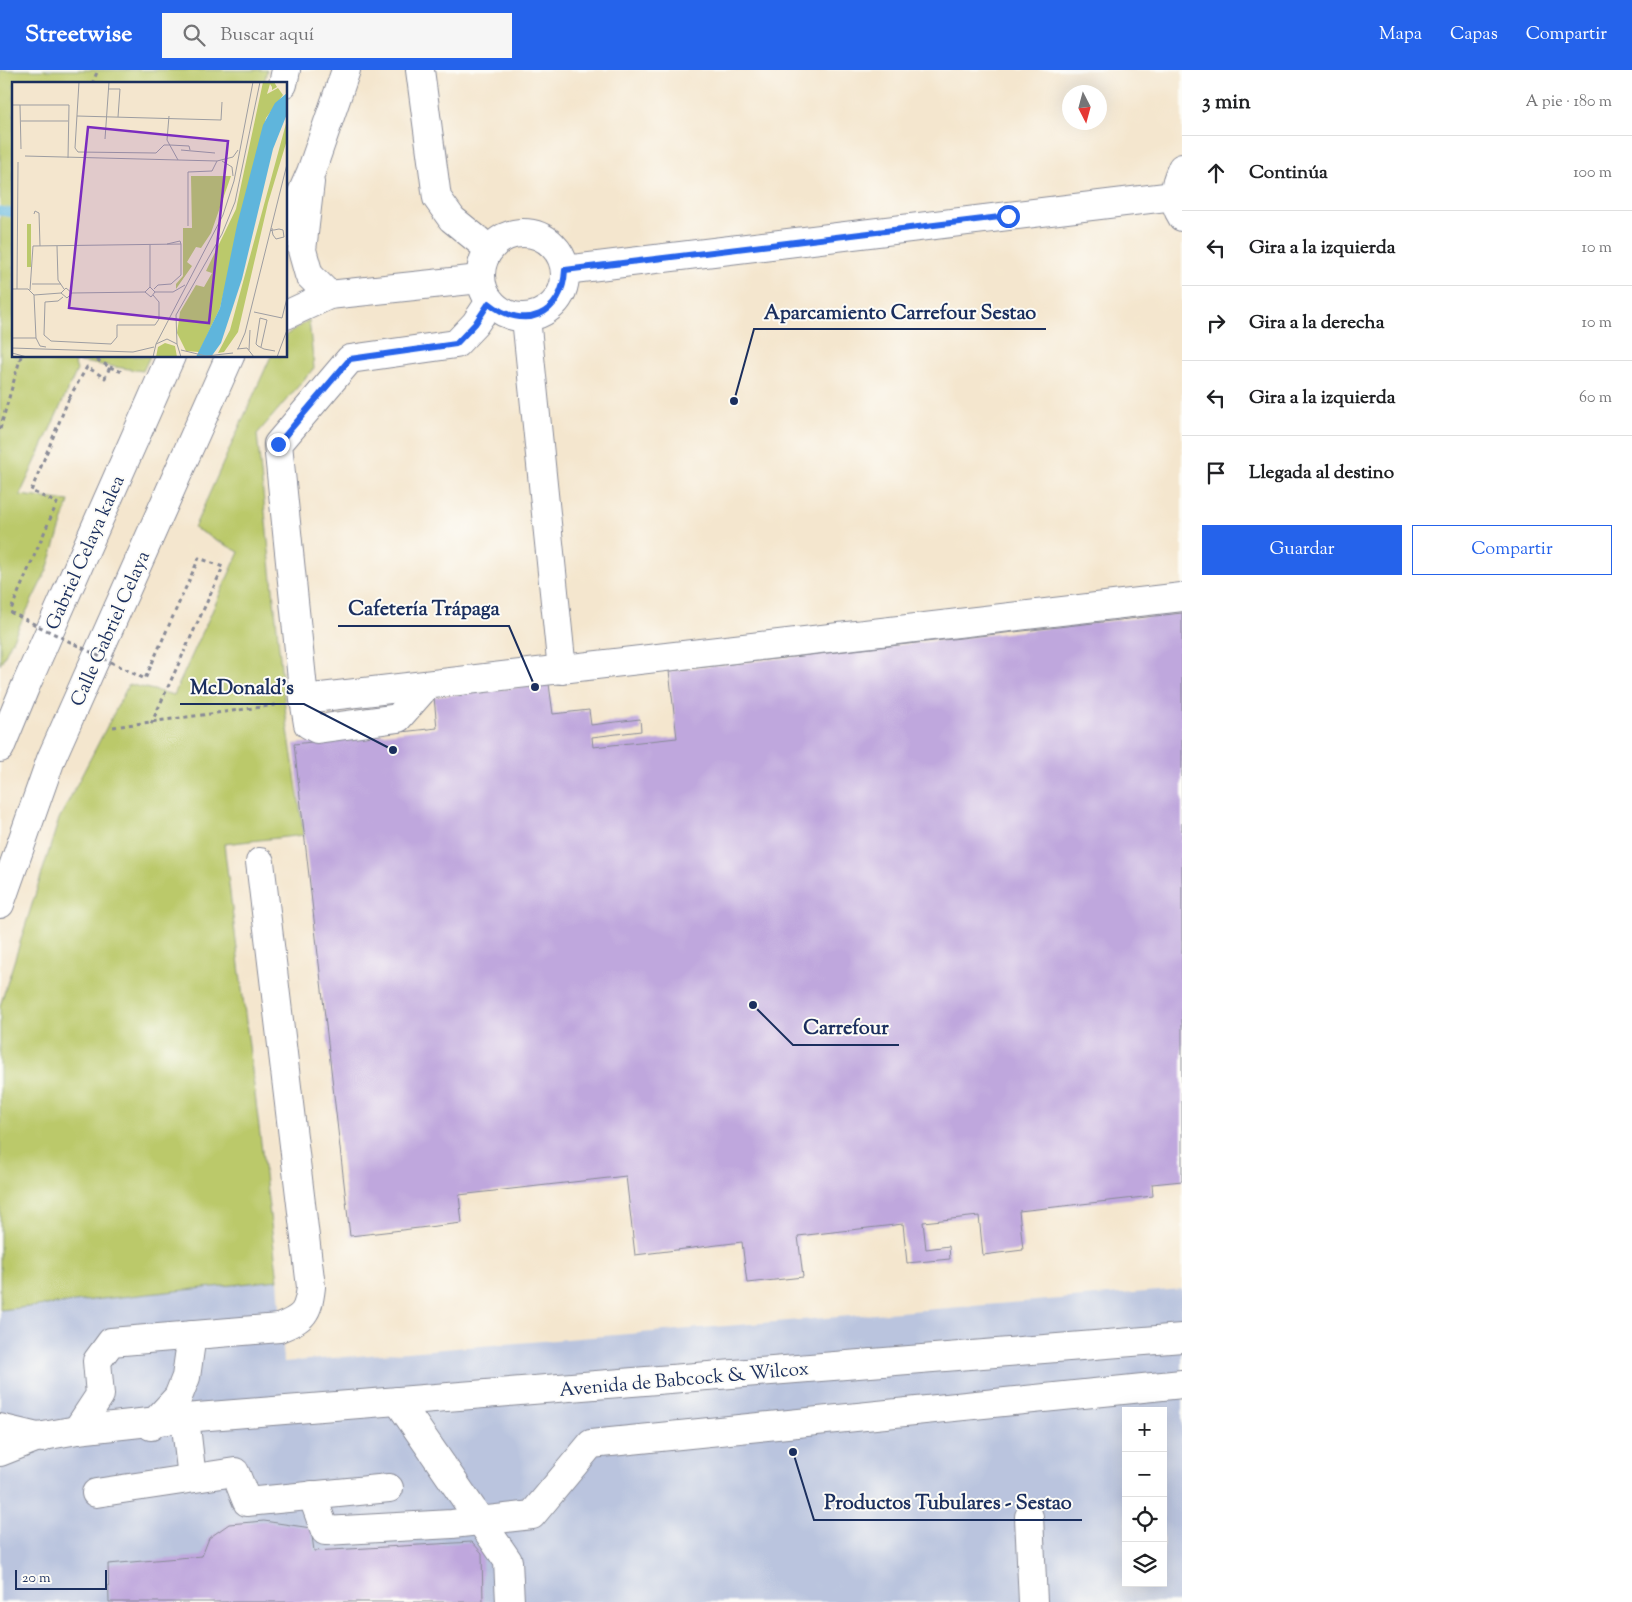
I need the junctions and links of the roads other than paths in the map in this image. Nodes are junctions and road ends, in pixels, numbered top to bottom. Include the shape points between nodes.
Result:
1 (346, 70) edge
2 (420, 70) edge
3 (1182, 168) edge
4 (311, 172) junction
5 (1178, 207) edge
6 (288, 224) edge
7 (489, 249) junction
8 (565, 270) junction
9 (485, 291) junction
10 (329, 295) junction
11 (288, 314) edge
12 (526, 318) junction
13 (170, 358) edge
14 (229, 358) edge
15 (241, 358) edge
16 (210, 400) junction
17 (1182, 597) edge
18 (562, 670) junction
19 (0, 748) edge
20 (260, 862) dead end
21 (0, 904) edge
22 (192, 1335) junction
23 (1182, 1338) edge
24 (1182, 1384) edge
25 (398, 1401) junction
26 (185, 1418) junction
27 (156, 1421) junction
28 (0, 1428) edge
29 (77, 1430) junction
30 (38, 1437) junction
31 (0, 1452) edge
32 (192, 1478) junction
33 (389, 1488) dead end
34 (96, 1493) dead end
35 (312, 1495) junction
36 (1029, 1517) dead end
37 (482, 1521) junction
38 (510, 1602) edge
39 (1033, 1602) edge

1 - 4 street
2 - 7 street via 437,198 452,219
3 - 5 street via 1175,181
4 - 6 street
4 - 10 street via 302,250 309,275
5 - 8 street
7 - 8 street via 512,234 541,236 554,246
7 - 9 street via 481,264
8 - 12 street via 564,285 552,306
9 - 10 street
9 - 12 street via 500,312
9 - 18 street via 475,324 456,344 350,359 278,444 291,702 316,729 398,718 427,685
10 - 11 street
12 - 18 street
13 - 19 street, Gabriel Celaya kalea
14 - 16 street, Calle Gabriel Celaya
15 - 16 street
16 - 21 street, Calle Gabriel Celaya via 51,759
17 - 18 street
20 - 22 street via 311,1287 308,1308 295,1322 279,1328
22 - 27 street via 181,1390
22 - 29 street via 111,1342 97,1361 100,1395
23 - 25 street, Avenida de Babcock & Wilcox
24 - 37 street via 591,1444 532,1515
25 - 26 street, Avenida de Babcock & Wilcox
25 - 37 street
26 - 27 street, Avenida de Babcock & Wilcox
26 - 32 street
27 - 29 street, Avenida de Babcock & Wilcox
27 - 30 street via 143,1435 93,1443
28 - 30 street
29 - 30 street, Avenida de Babcock & Wilcox
30 - 31 street
32 - 34 street
32 - 35 street via 236,1472 247,1502
33 - 35 street
35 - 37 street via 325,1531
36 - 39 street
37 - 38 street via 508,1561

